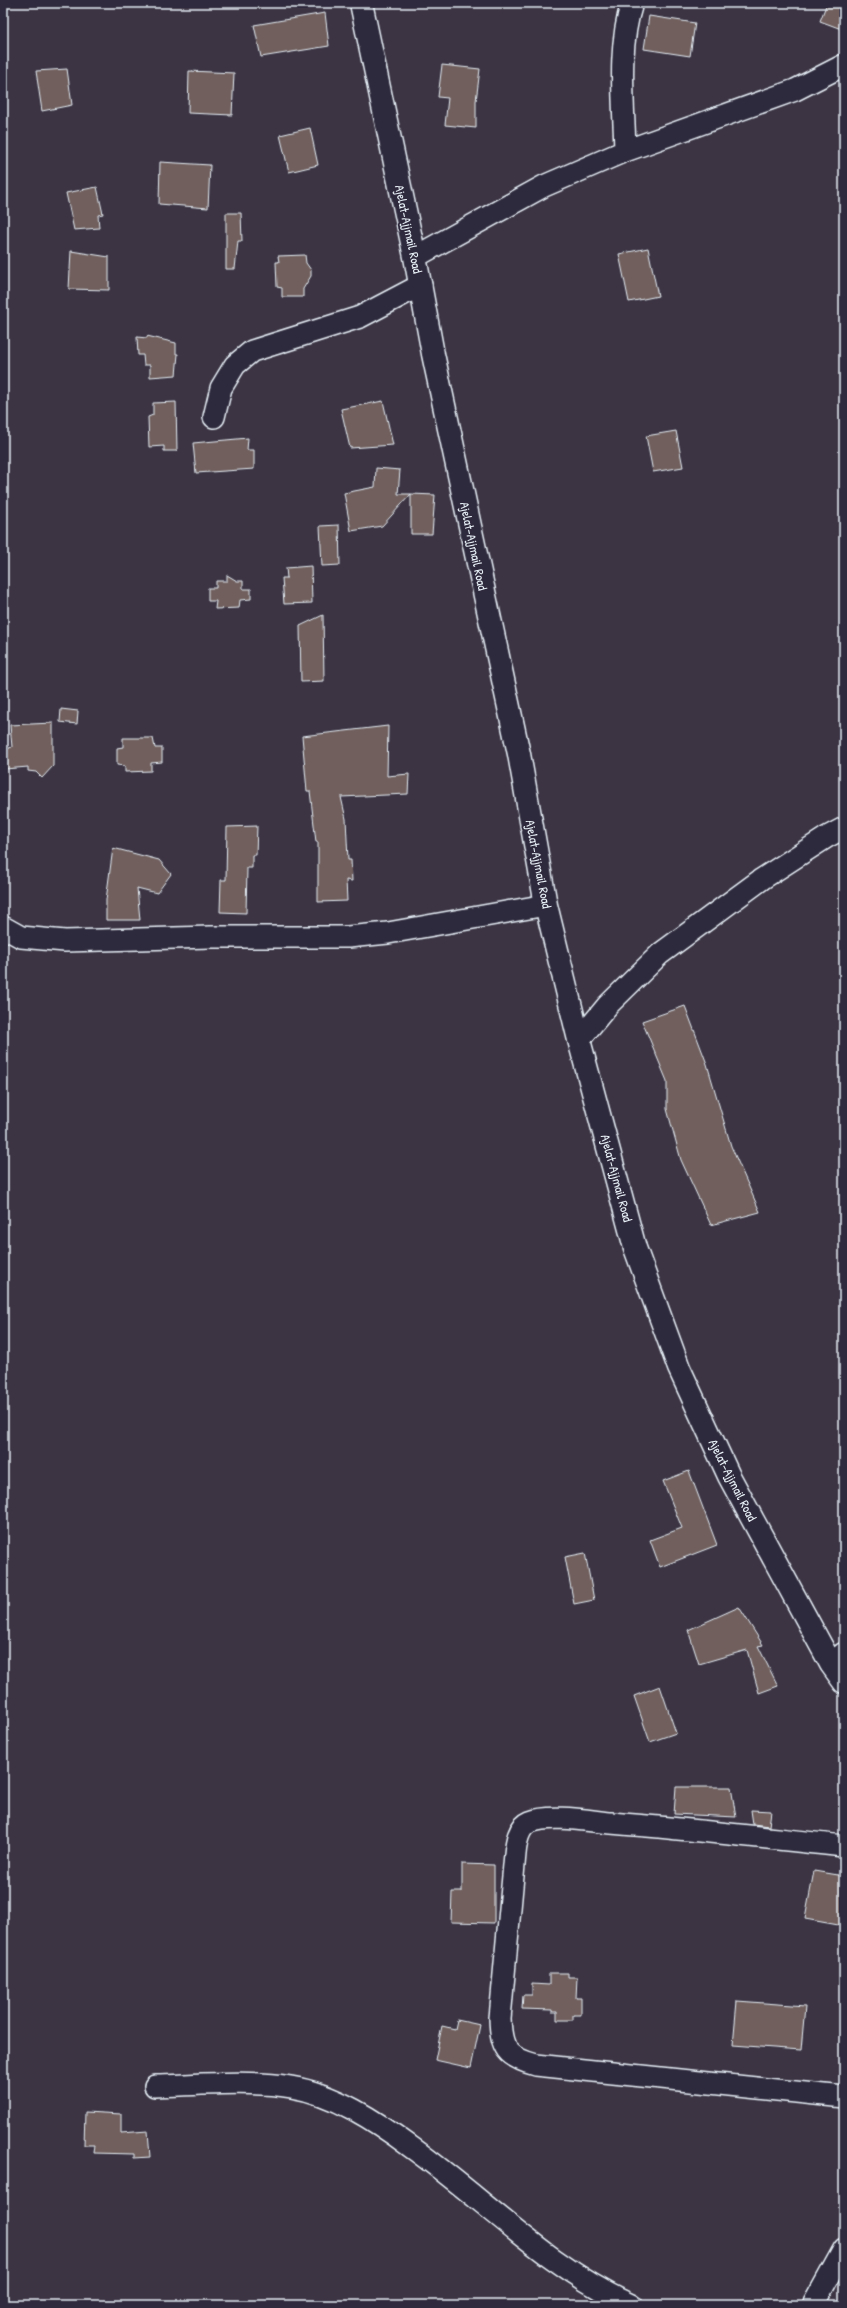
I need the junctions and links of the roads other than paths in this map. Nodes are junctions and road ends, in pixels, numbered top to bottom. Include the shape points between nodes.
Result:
1 (360, 3) edge
2 (632, 3) edge
3 (844, 64) edge
4 (625, 151) junction
5 (415, 257) junction
6 (421, 285) junction
7 (214, 417) dead end
8 (844, 828) edge
9 (546, 905) junction
10 (3, 927) edge
11 (579, 1040) junction
12 (838, 1659) edge
13 (844, 1682) edge
14 (844, 1846) edge
15 (155, 2086) dead end
16 (844, 2097) edge
17 (844, 2249) edge
18 (631, 2305) edge
19 (813, 2305) edge

1 - 5 main road, Ajelat-Ajjmail Road
2 - 4 street via 626,19
3 - 4 street via 795,90
4 - 5 street via 544,186
5 - 6 main road, Ajelat-Ajjmail Road
6 - 7 street via 360,317 252,351 235,365 221,388
6 - 9 main road, Ajelat-Ajjmail Road via 432,354 519,754
8 - 11 street via 762,879 660,954 608,1005
9 - 10 street via 348,937 65,941 21,937
9 - 11 main road, Ajelat-Ajjmail Road
11 - 12 main road, Ajelat-Ajjmail Road via 636,1248 679,1368 729,1476
12 - 13 main road, Ajelat-Ajjmail Road
14 - 16 street via 604,1822 555,1819 529,1822 522,1829 515,1854 500,2018 503,2044 510,2054 519,2061 536,2065
15 - 18 street via 291,2087 318,2094 347,2107 385,2127 425,2156 570,2270
17 - 19 street

